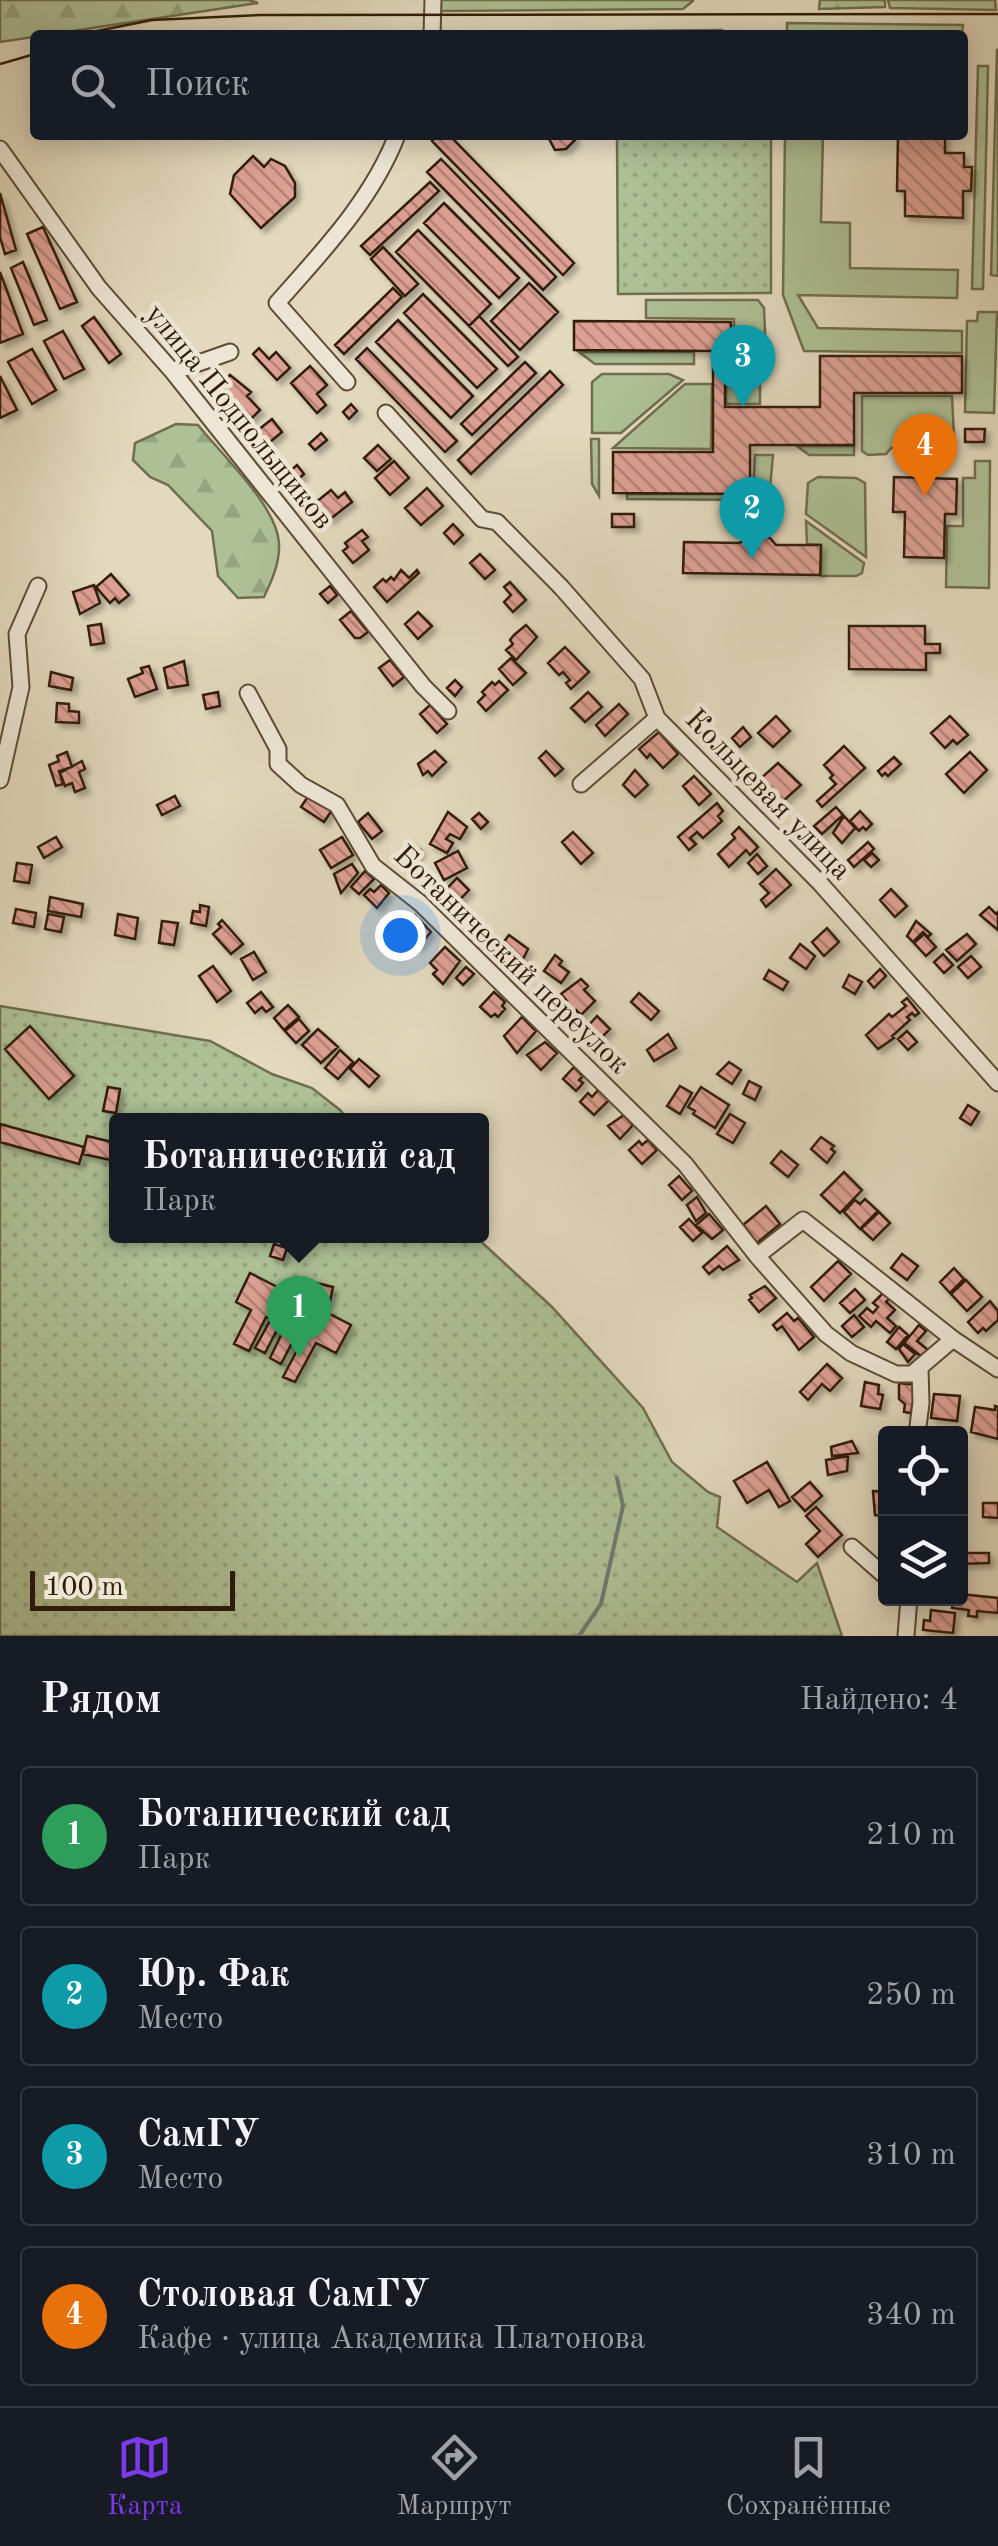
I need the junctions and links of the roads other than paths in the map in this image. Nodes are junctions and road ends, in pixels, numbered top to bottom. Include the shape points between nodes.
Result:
1 (433, 0) edge
2 (432, 30) edge
3 (395, 140) edge
4 (0, 150) edge
5 (230, 352) dead end
6 (173, 372) junction
7 (347, 382) dead end
8 (386, 413) dead end
9 (38, 586) dead end
10 (248, 694) dead end
11 (448, 711) dead end
12 (657, 718) junction
13 (0, 780) edge
14 (582, 784) dead end
15 (998, 1082) edge
16 (757, 1256) junction
17 (953, 1340) junction
18 (998, 1368) edge
19 (920, 1369) junction
20 (918, 1426) edge
21 (852, 1547) dead end
22 (878, 1570) edge
23 (908, 1606) edge
24 (906, 1636) edge

1 - 2 street
3 - 7 street via 332,240 276,303
4 - 6 street, улица Подпольщиков via 98,288
5 - 6 street
6 - 11 street, улица Подпольщиков
8 - 12 street, Кольцевая улица via 482,520 496,522 642,678
9 - 13 street via 17,634 22,686
10 - 16 street, Ботанический переулок via 278,749 278,764 337,806 372,866 420,903 685,1164
12 - 14 street
12 - 15 street, Кольцевая улица via 819,882
16 - 17 street via 803,1220
16 - 19 street, Ботанический переулок via 826,1334 851,1352 896,1374
17 - 18 street
17 - 19 street
19 - 20 street
21 - 22 street
23 - 24 street

